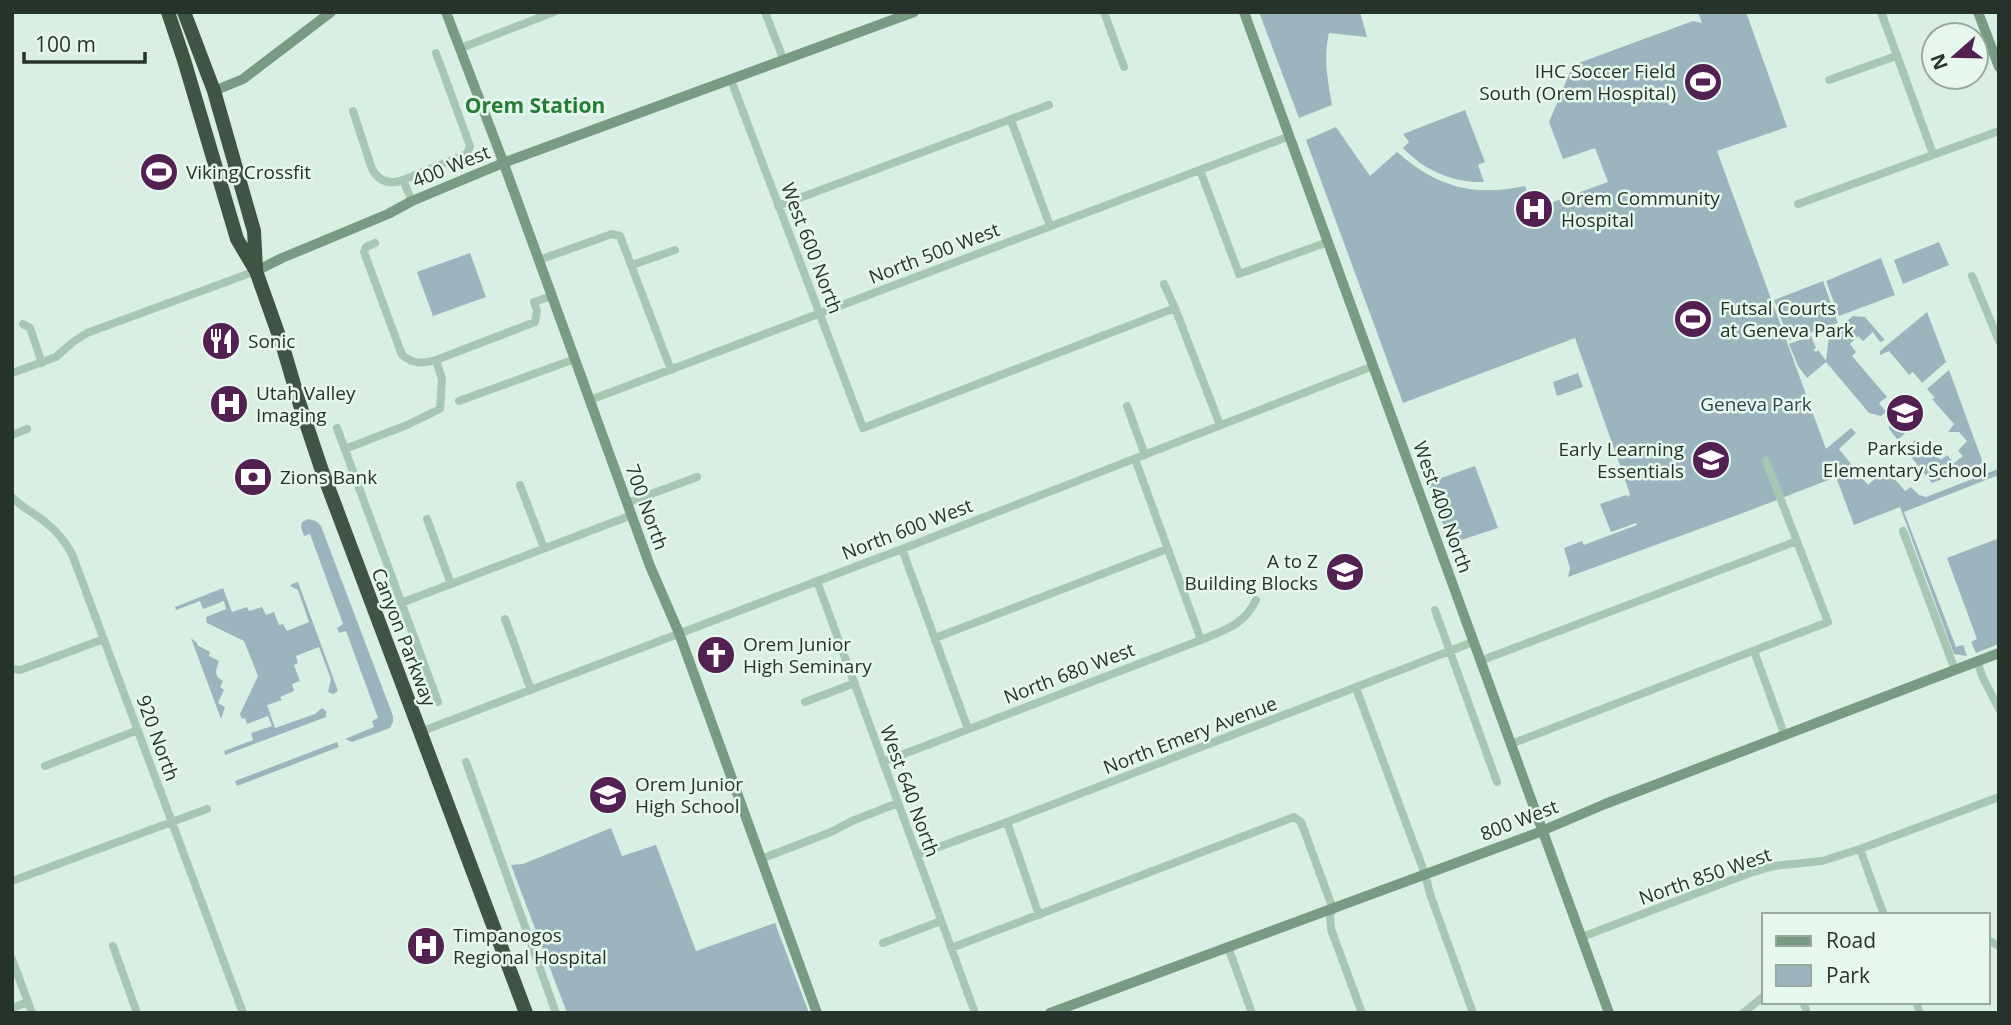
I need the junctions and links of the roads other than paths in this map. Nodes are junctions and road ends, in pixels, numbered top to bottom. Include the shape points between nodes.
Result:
1 (168, 12) edge
2 (184, 12) edge
3 (331, 12) edge
4 (446, 12) edge
5 (554, 12) edge
6 (765, 12) edge
7 (914, 12) edge
8 (1104, 12) edge
9 (1244, 12) edge
10 (1881, 12) edge
11 (1978, 12) edge
12 (461, 48) junction
13 (436, 53) dead end
14 (1896, 56) junction
15 (784, 61) junction
16 (1124, 67) dead end
17 (1999, 67) edge
18 (731, 80) junction
19 (1829, 80) dead end
20 (214, 90) junction
21 (1049, 105) dead end
22 (353, 111) dead end
23 (1011, 120) junction
24 (1999, 131) edge
25 (1290, 136) junction
26 (1933, 154) junction
27 (503, 163) junction
28 (1200, 170) junction
29 (403, 180) junction
30 (412, 201) junction
31 (1798, 204) dead end
32 (778, 206) junction
33 (1050, 226) junction
34 (1328, 242) junction
35 (375, 243) dead end
36 (675, 250) dead end
37 (539, 260) junction
38 (632, 265) junction
39 (256, 271) junction
40 (1972, 276) dead end
41 (1164, 284) dead end
42 (551, 296) junction
43 (1175, 308) junction
44 (820, 314) junction
45 (23, 324) dead end
46 (1999, 341) edge
47 (575, 359) junction
48 (436, 360) junction
49 (42, 363) junction
50 (1373, 366) junction
51 (671, 370) junction
52 (12, 373) edge
53 (590, 400) junction
54 (459, 401) dead end
55 (1127, 406) dead end
56 (1220, 425) junction
57 (337, 428) dead end
58 (27, 429) dead end
59 (12, 435) edge
60 (345, 449) junction
61 (1144, 455) junction
62 (1135, 459) junction
63 (1766, 461) dead end
64 (697, 477) dead end
65 (520, 485) dead end
66 (12, 497) edge
67 (627, 503) junction
68 (632, 516) junction
69 (427, 519) dead end
70 (1903, 531) dead end
71 (1797, 541) junction
72 (544, 548) junction
73 (902, 548) junction
74 (1167, 549) junction
75 (817, 580) junction
76 (451, 584) junction
77 (1256, 600) dead end
78 (401, 603) junction
79 (1435, 610) dead end
80 (505, 619) dead end
81 (679, 633) junction
82 (935, 638) junction
83 (104, 639) junction
84 (1201, 640) junction
85 (1473, 642) junction
86 (1449, 651) junction
87 (1754, 651) junction
88 (1999, 653) edge
89 (1480, 661) junction
90 (1977, 661) junction
91 (12, 669) edge
92 (1955, 670) junction
93 (855, 684) junction
94 (1356, 688) junction
95 (531, 690) junction
96 (438, 702) dead end
97 (805, 702) dead end
98 (1999, 709) edge
99 (968, 729) junction
100 (138, 730) junction
101 (420, 732) junction
102 (1785, 736) junction
103 (1511, 744) junction
104 (466, 762) dead end
105 (883, 762) junction
106 (45, 766) dead end
107 (1497, 782) dead end
108 (1999, 797) edge
109 (898, 803) junction
110 (207, 809) dead end
111 (172, 822) junction
112 (1007, 822) junction
113 (1542, 830) junction
114 (1860, 849) junction
115 (917, 855) junction
116 (761, 859) junction
117 (1425, 874) junction
118 (12, 881) edge
119 (1332, 909) junction
120 (1883, 913) edge
121 (1039, 915) junction
122 (941, 921) junction
123 (1582, 937) junction
124 (883, 943) dead end
125 (113, 946) dead end
126 (1228, 947) junction
127 (951, 948) junction
128 (12, 960) edge
129 (1762, 998) edge
130 (28, 1002) junction
131 (12, 1008) edge
132 (242, 1012) edge
133 (32, 1013) edge
134 (137, 1013) edge
135 (526, 1013) edge
136 (556, 1013) edge
137 (817, 1013) edge
138 (975, 1013) edge
139 (1049, 1013) edge
140 (1252, 1013) edge
141 (1362, 1013) edge
142 (1473, 1013) edge
143 (1609, 1013) edge
144 (1743, 1013) edge

1 - 39 highway, Canyon Parkway via 237,239
2 - 20 highway, Canyon Parkway
3 - 20 street via 243,79
4 - 12 street, 700 North
5 - 12 street
6 - 15 street
7 - 15 street, 400 West
8 - 16 street
9 - 25 street, West 400 North
10 - 14 street
11 - 17 street
12 - 27 street, 700 North
13 - 29 street via 470,150
14 - 19 street
14 - 26 street
15 - 18 street, 400 West
18 - 27 street, 400 West
18 - 32 street, West 600 North
20 - 39 highway, Canyon Parkway via 254,231
21 - 23 street
22 - 29 street via 375,174 386,182
23 - 32 street
23 - 33 street
24 - 26 street
25 - 28 street, North 500 West
25 - 34 street, West 400 North
26 - 31 street
27 - 30 street, 400 West
27 - 37 street, 700 North
28 - 33 street, North 500 West
28 - 34 street via 1239,274
29 - 30 street
30 - 39 street, 400 West
32 - 44 street, West 600 North
33 - 44 street, North 500 West
34 - 50 street, West 400 North
35 - 48 street via 364,252 402,355 420,364
36 - 38 street
37 - 38 street via 612,233 622,240
37 - 42 street, 700 North
38 - 51 street
39 - 49 street, 400 West via 88,333
39 - 101 highway, Canyon Parkway via 321,468
40 - 46 street
41 - 43 street
42 - 47 street, 700 North
42 - 48 street via 534,302 535,322
43 - 44 street, West 600 North via 863,428
43 - 56 street
44 - 51 street, North 500 West
45 - 49 street via 30,328
47 - 53 street, 700 North
47 - 54 street
48 - 60 street via 442,379 440,409
49 - 52 street, 400 West
50 - 56 street, North 600 West
50 - 85 street, West 400 North
51 - 53 street, North 500 West
53 - 67 street, 700 North
55 - 61 street
56 - 61 street, North 600 West
57 - 60 street
58 - 59 street
60 - 78 street
61 - 62 street, North 600 West
62 - 73 street, North 600 West
62 - 74 street
63 - 71 street
64 - 67 street
65 - 72 street
66 - 83 street, 920 North via 65,543
67 - 68 street, 700 North
68 - 72 street
68 - 81 street, 700 North
69 - 76 street
70 - 92 street
71 - 87 street via 1828,622
71 - 89 street
72 - 76 street
73 - 75 street, North 600 West
73 - 82 street
74 - 82 street
74 - 84 street
75 - 81 street, North 600 West
75 - 93 street, West 640 North
76 - 78 street
77 - 84 street, North 680 West via 1240,623
78 - 96 street
79 - 86 street
80 - 95 street
81 - 95 street, North 600 West
81 - 116 street, 700 North
82 - 99 street
83 - 91 street
83 - 100 street, 920 North
84 - 99 street, North 680 West
85 - 86 street, North Emery Avenue
85 - 89 street, West 400 North
86 - 94 street, North Emery Avenue
86 - 107 street
87 - 102 street
87 - 103 street
88 - 90 street, 800 West
89 - 103 street, West 400 North
90 - 92 street, 800 West
90 - 98 street
92 - 102 street, 800 West
93 - 97 street
93 - 105 street, West 640 North
94 - 112 street, North Emery Avenue
94 - 117 street
95 - 101 street, North 600 West
99 - 105 street, North 680 West
100 - 106 street
100 - 111 street, 920 North
101 - 135 highway, Canyon Parkway
102 - 113 street, 800 West
103 - 113 street, West 400 North
104 - 136 street
105 - 109 street, West 640 North
108 - 114 street, North 850 West
109 - 115 street, West 640 North
109 - 116 street
110 - 111 street
111 - 118 street
111 - 132 street, 920 North
112 - 115 street, North Emery Avenue
112 - 121 street
113 - 117 street, 800 West
113 - 123 street, West 400 North
114 - 120 street
114 - 123 street, North 850 West via 1822,861 1750,873
115 - 122 street, West 640 North
116 - 137 street, 700 North
117 - 119 street, 800 West
117 - 142 street
119 - 121 street via 1301,822 1294,817
119 - 126 street, 800 West
119 - 141 street via 1331,929
121 - 127 street
122 - 124 street
122 - 127 street, West 640 North
123 - 143 street, West 400 North
125 - 134 street
126 - 139 street, 800 West
126 - 140 street
127 - 138 street, West 640 North
128 - 130 street
129 - 144 street
130 - 131 street
130 - 133 street

